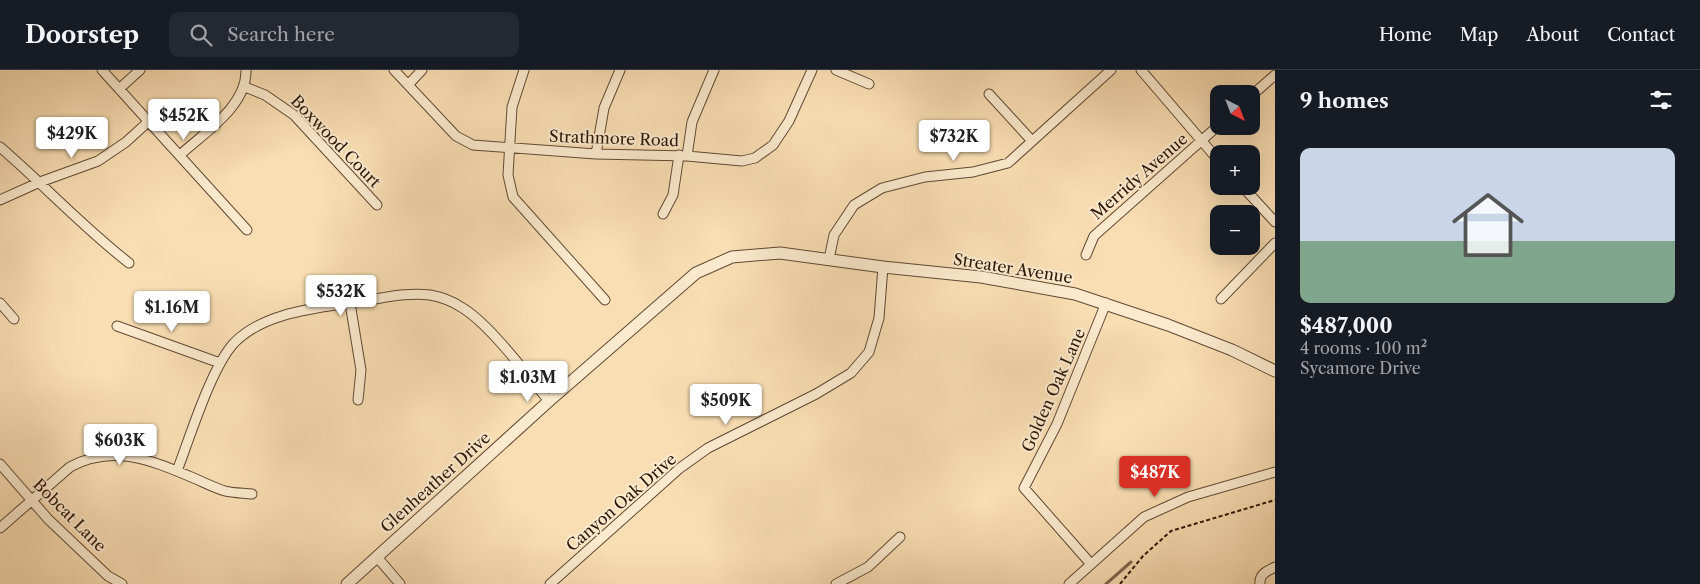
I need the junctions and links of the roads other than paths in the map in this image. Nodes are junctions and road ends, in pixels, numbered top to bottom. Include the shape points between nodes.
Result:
1 (102, 70) edge
2 (140, 70) edge
3 (246, 70) edge
4 (394, 70) edge
5 (422, 70) edge
6 (524, 70) edge
7 (620, 70) edge
8 (714, 70) edge
9 (812, 70) edge
10 (836, 70) edge
11 (1111, 70) edge
12 (1142, 70) edge
13 (1275, 75) edge
14 (869, 84) dead end
15 (408, 85) junction
16 (245, 86) junction
17 (119, 88) junction
18 (1260, 88) edge
19 (989, 94) dead end
20 (149, 121) junction
21 (1210, 134) edge
22 (1032, 141) junction
23 (1201, 142) junction
24 (0, 147) edge
25 (509, 148) junction
26 (1210, 152) edge
27 (596, 154) junction
28 (180, 155) junction
29 (683, 156) junction
30 (40, 182) junction
31 (1250, 195) edge
32 (0, 200) edge
33 (377, 205) dead end
34 (663, 214) dead end
35 (1275, 222) edge
36 (247, 230) dead end
37 (1275, 243) edge
38 (1086, 255) dead end
39 (732, 257) joint
40 (829, 260) junction
41 (128, 263) dead end
42 (883, 267) junction
43 (1221, 299) dead end
44 (604, 300) dead end
45 (0, 303) edge
46 (350, 303) junction
47 (1106, 303) junction
48 (14, 319) dead end
49 (117, 326) dead end
50 (220, 363) junction
51 (1275, 372) edge
52 (358, 400) dead end
53 (549, 401) junction
54 (0, 464) edge
55 (177, 471) junction
56 (1275, 472) edge
57 (252, 494) dead end
58 (32, 500) junction
59 (0, 528) edge
60 (900, 538) dead end
61 (376, 557) junction
62 (1090, 563) junction
63 (1275, 567) edge
64 (1260, 582) edge
65 (122, 584) edge
66 (347, 584) edge
67 (400, 584) edge
68 (550, 584) edge
69 (836, 584) edge
70 (1069, 584) edge

1 - 17 street
2 - 17 street
3 - 16 street
4 - 15 street, Strathmore Road
5 - 15 street
6 - 25 street via 512,107
7 - 27 street via 604,108
8 - 29 street via 692,122
9 - 29 street, Strathmore Road via 789,121 768,150 755,158 734,162
10 - 14 street
11 - 22 street
12 - 23 street
13 - 18 street
15 - 25 street, Strathmore Road via 456,136 480,147
16 - 28 street via 236,103
16 - 33 street, Boxwood Court via 294,115
17 - 20 street
19 - 22 street
20 - 28 street
20 - 30 street via 98,162
21 - 23 street, Merridy Avenue
22 - 40 street via 1008,163 882,188 854,205 834,235
23 - 26 street
23 - 38 street, Merridy Avenue via 1094,236
24 - 30 street
25 - 27 street, Strathmore Road
25 - 44 street via 508,175 513,198
27 - 29 street, Strathmore Road
28 - 36 street
29 - 34 street via 673,195
30 - 32 street
30 - 41 street via 90,232
31 - 35 street
37 - 43 street
39 - 40 street, Streater Avenue via 780,253
39 - 53 street, Glenheather Drive via 696,273
40 - 42 street, Streater Avenue
42 - 47 street, Streater Avenue via 981,277
42 - 68 street, Canyon Oak Drive via 879,318 869,352 851,373 708,448 680,468
45 - 48 street
46 - 50 street via 290,314 249,330
46 - 52 street via 361,370
46 - 53 street via 406,294 446,299 477,319
47 - 51 street, Streater Avenue via 1232,350
47 - 62 street, Golden Oak Lane via 1057,424 1024,488
49 - 50 street
50 - 55 street
53 - 61 street, Glenheather Drive
54 - 58 street, Bobcat Lane
55 - 57 street via 224,491
55 - 58 street via 120,454 102,456 70,467
56 - 62 street via 1188,497 1152,513
58 - 59 street
58 - 65 street, Bobcat Lane via 108,576
60 - 69 street via 868,567
61 - 66 street, Glenheather Drive
61 - 67 street
62 - 70 street
63 - 64 street via 1264,572

